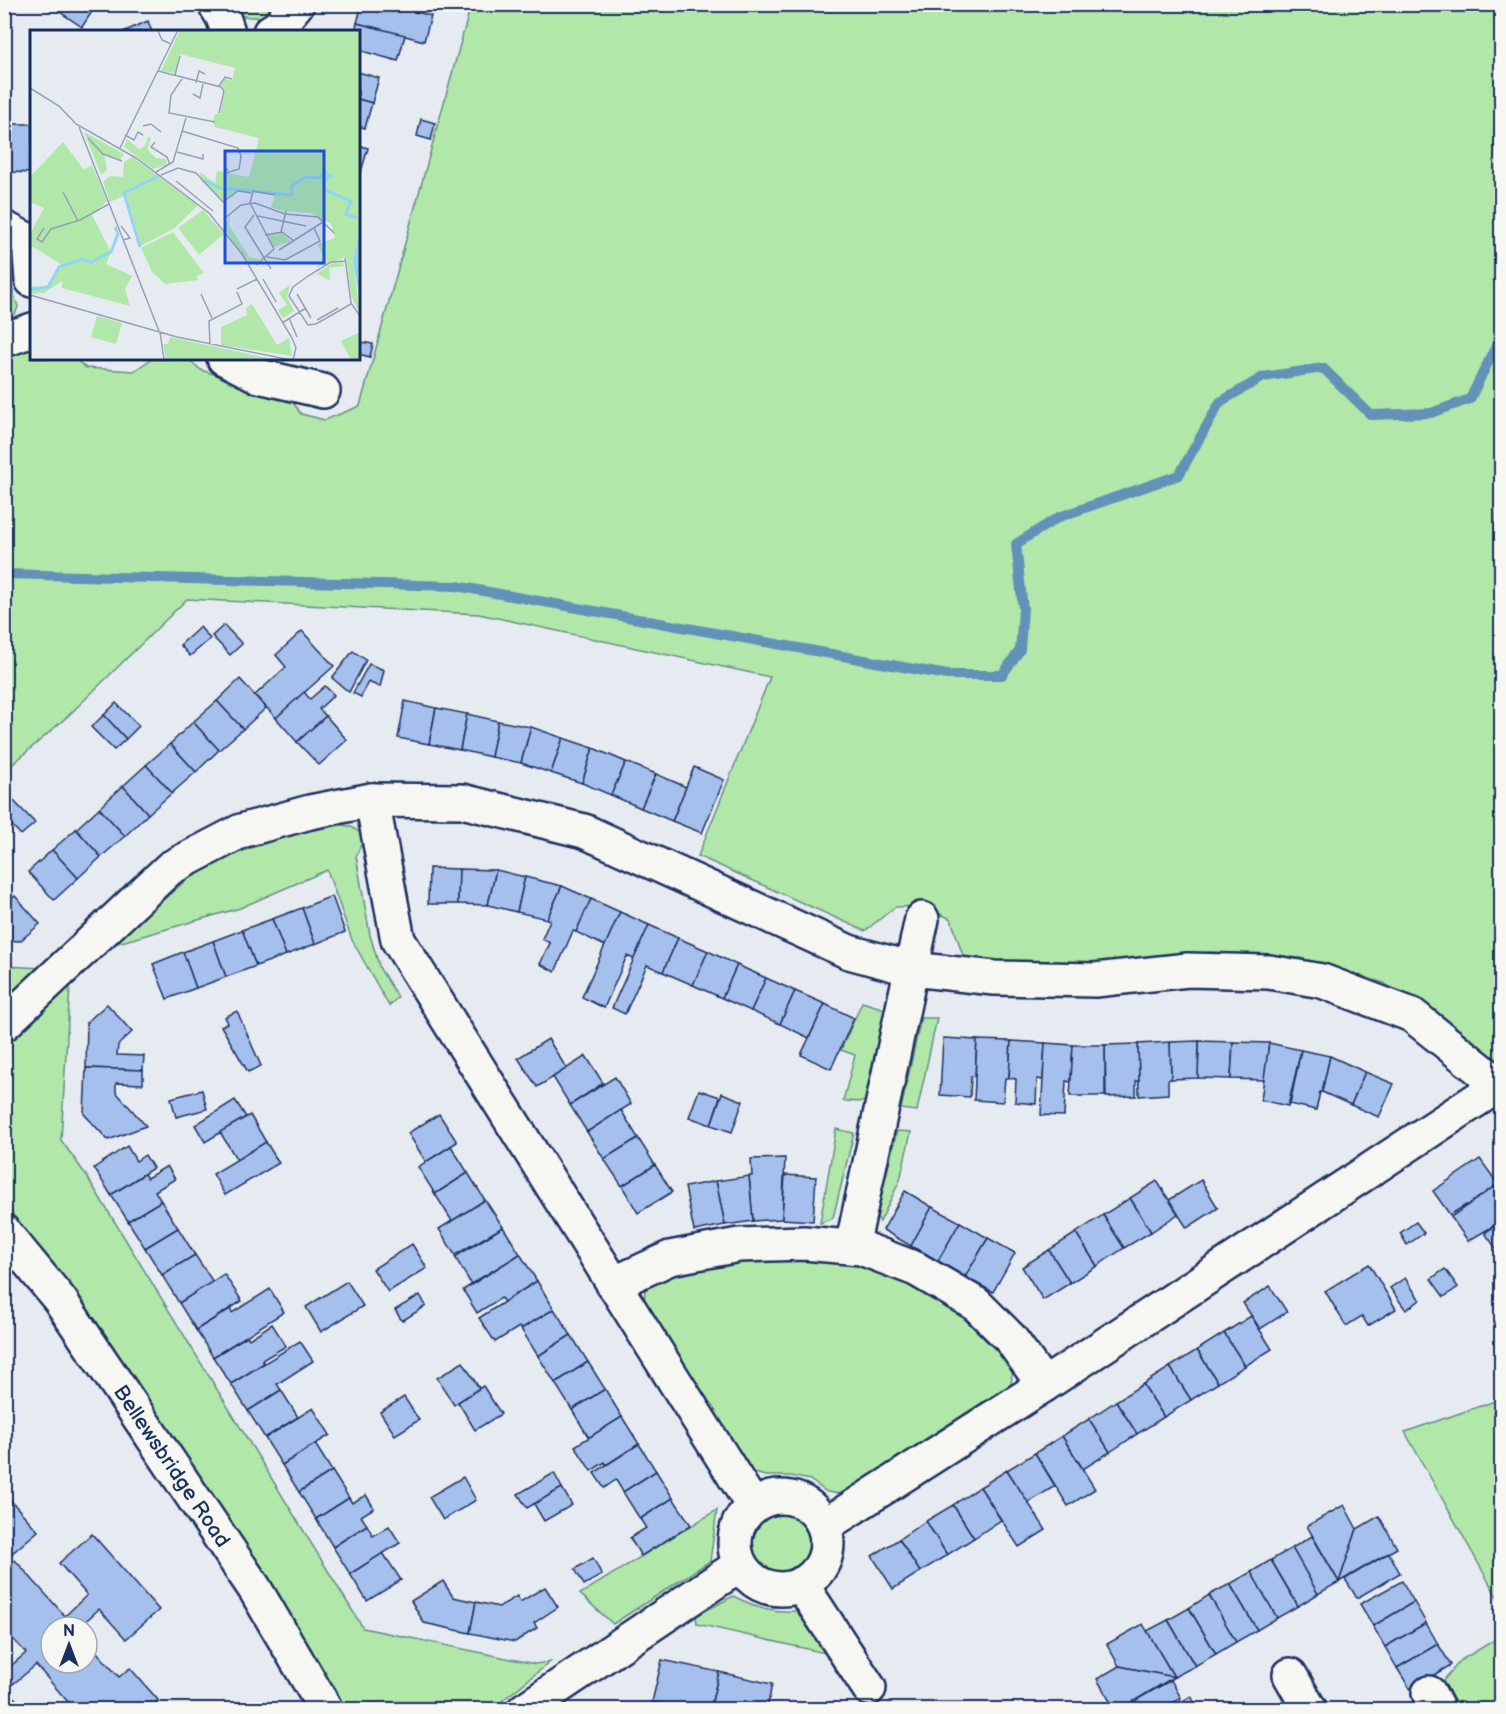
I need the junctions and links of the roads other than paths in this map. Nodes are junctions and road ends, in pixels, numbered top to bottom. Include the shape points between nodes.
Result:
1 (215, 4) edge
2 (297, 4) edge
3 (227, 30) edge
4 (273, 30) edge
5 (4, 228) edge
6 (30, 254) edge
7 (30, 331) edge
8 (4, 333) edge
9 (228, 360) edge
10 (323, 391) dead end
11 (372, 800) junction
12 (922, 919) dead end
13 (912, 969) junction
14 (4, 1024) edge
15 (1500, 1086) edge
16 (4, 1232) edge
17 (852, 1247) junction
18 (613, 1284) junction
19 (1044, 1385) junction
20 (753, 1506) junction
21 (824, 1526) junction
22 (740, 1565) junction
23 (801, 1584) junction
24 (1290, 1675) dead end
25 (869, 1688) dead end
26 (326, 1710) edge
27 (524, 1710) edge
28 (1310, 1710) edge

1 - 3 street
2 - 4 street
5 - 6 street via 29,241
7 - 8 street via 10,338
9 - 10 street via 259,376
11 - 13 street via 462,801 584,831 849,952
11 - 14 street via 241,831 170,868
11 - 18 street via 398,940
12 - 13 street
13 - 15 street via 994,978 1095,980 1188,970 1269,972 1322,981 1412,1015
13 - 17 street
15 - 19 street
16 - 26 street, Bellewsbridge Road via 60,1300 248,1579
17 - 18 street via 804,1243 739,1245 670,1258
17 - 19 street via 916,1269 976,1304 1010,1338
18 - 20 street
19 - 21 street
20 - 21 street via 772,1497 793,1498 812,1508
20 - 22 street via 741,1517 735,1533 734,1550
21 - 23 street via 824,1560 815,1574
22 - 23 street via 751,1579 767,1587 785,1589
22 - 27 street
23 - 25 street
24 - 28 street

